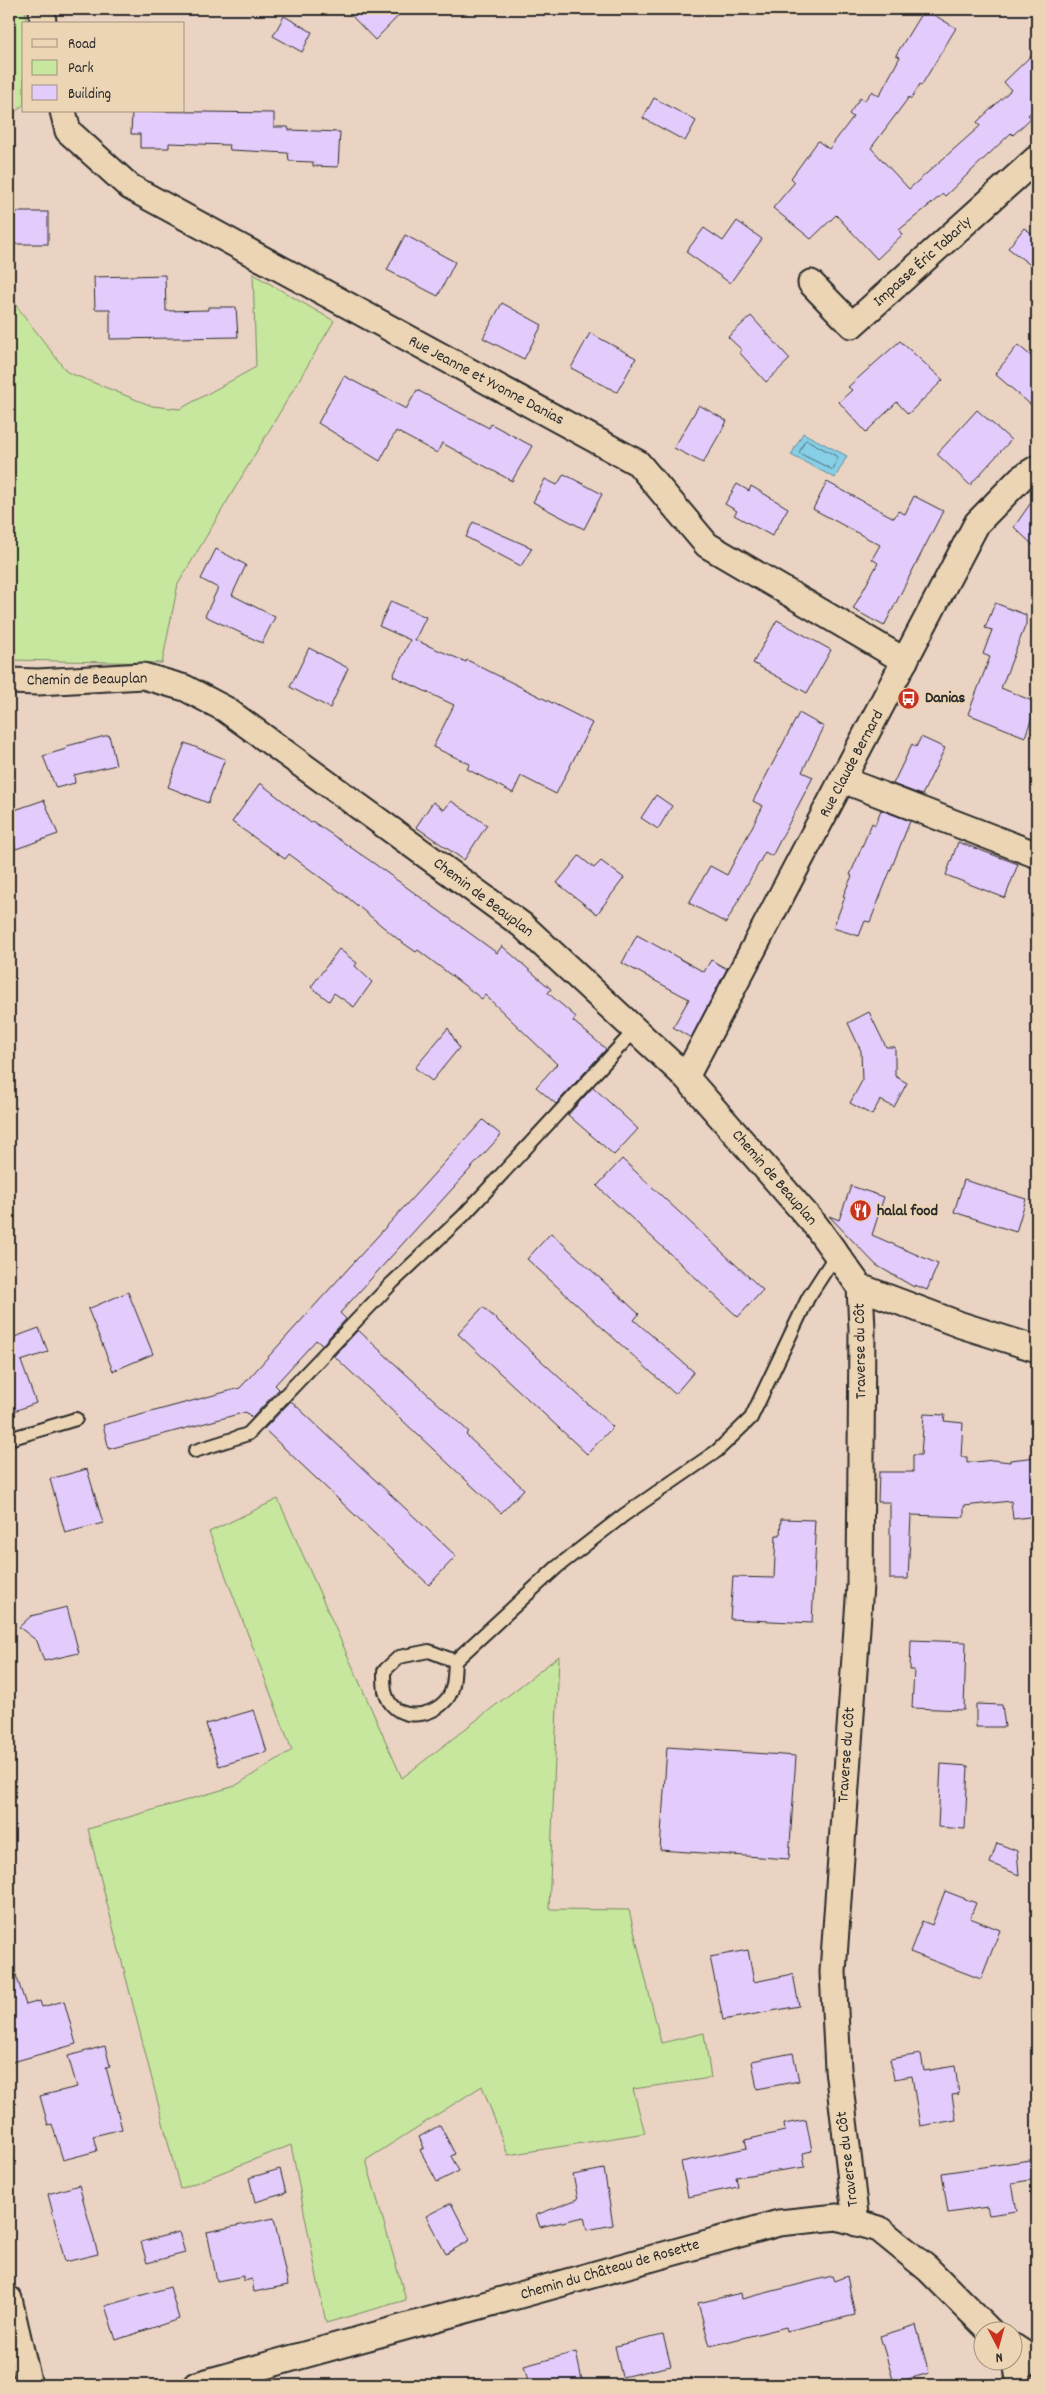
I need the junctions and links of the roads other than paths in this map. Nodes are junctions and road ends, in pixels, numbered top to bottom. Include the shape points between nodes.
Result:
1 (42, 9) edge
2 (42, 22) edge
3 (63, 112) edge
4 (1037, 158) edge
5 (810, 283) dead end
6 (1037, 468) edge
7 (905, 661) junction
8 (9, 681) edge
9 (844, 780) junction
10 (1037, 856) edge
11 (635, 1030) junction
12 (686, 1077) junction
13 (837, 1253) junction
14 (860, 1287) junction
15 (1037, 1349) edge
16 (76, 1419) dead end
17 (9, 1439) edge
18 (195, 1451) dead end
19 (455, 1660) junction
20 (856, 2222) junction
21 (9, 2299) edge
22 (981, 2322) edge
23 (1024, 2355) edge
24 (1037, 2362) edge
25 (1018, 2372) edge
26 (29, 2385) edge
27 (196, 2385) edge
28 (1020, 2385) edge

1 - 2 street
3 - 7 street, Rue Jeanne et Yvonne Danias via 68,130 130,187 638,463 706,545
4 - 5 street, Impasse Éric Tabarly via 852,326
6 - 7 street, Rue Claude Bernard via 1021,478 977,523
7 - 9 street, Rue Claude Bernard
8 - 11 street, Chemin de Beauplan via 143,676 185,688 225,709 522,925
9 - 10 street
9 - 12 street, Rue Claude Bernard
11 - 12 street, Chemin de Beauplan
11 - 18 lane via 463,1216 392,1283 248,1434
12 - 13 street, Chemin de Beauplan
13 - 14 street, Chemin de Beauplan
13 - 19 lane via 808,1298 751,1418 717,1451 624,1515 557,1567
14 - 15 street
14 - 20 street, Traverse du Côt via 860,1585 833,1972 838,2069
16 - 17 lane
19 - 19 lane via 453,1686 447,1699 430,1712 411,1716 395,1708 385,1692 384,1671 398,1657 429,1651
20 - 22 street, Chemin du Château de Rosette via 879,2229 928,2269
20 - 27 street, Chemin du Château de Rosette via 837,2217 779,2224
21 - 26 street
23 - 24 street
25 - 28 street

